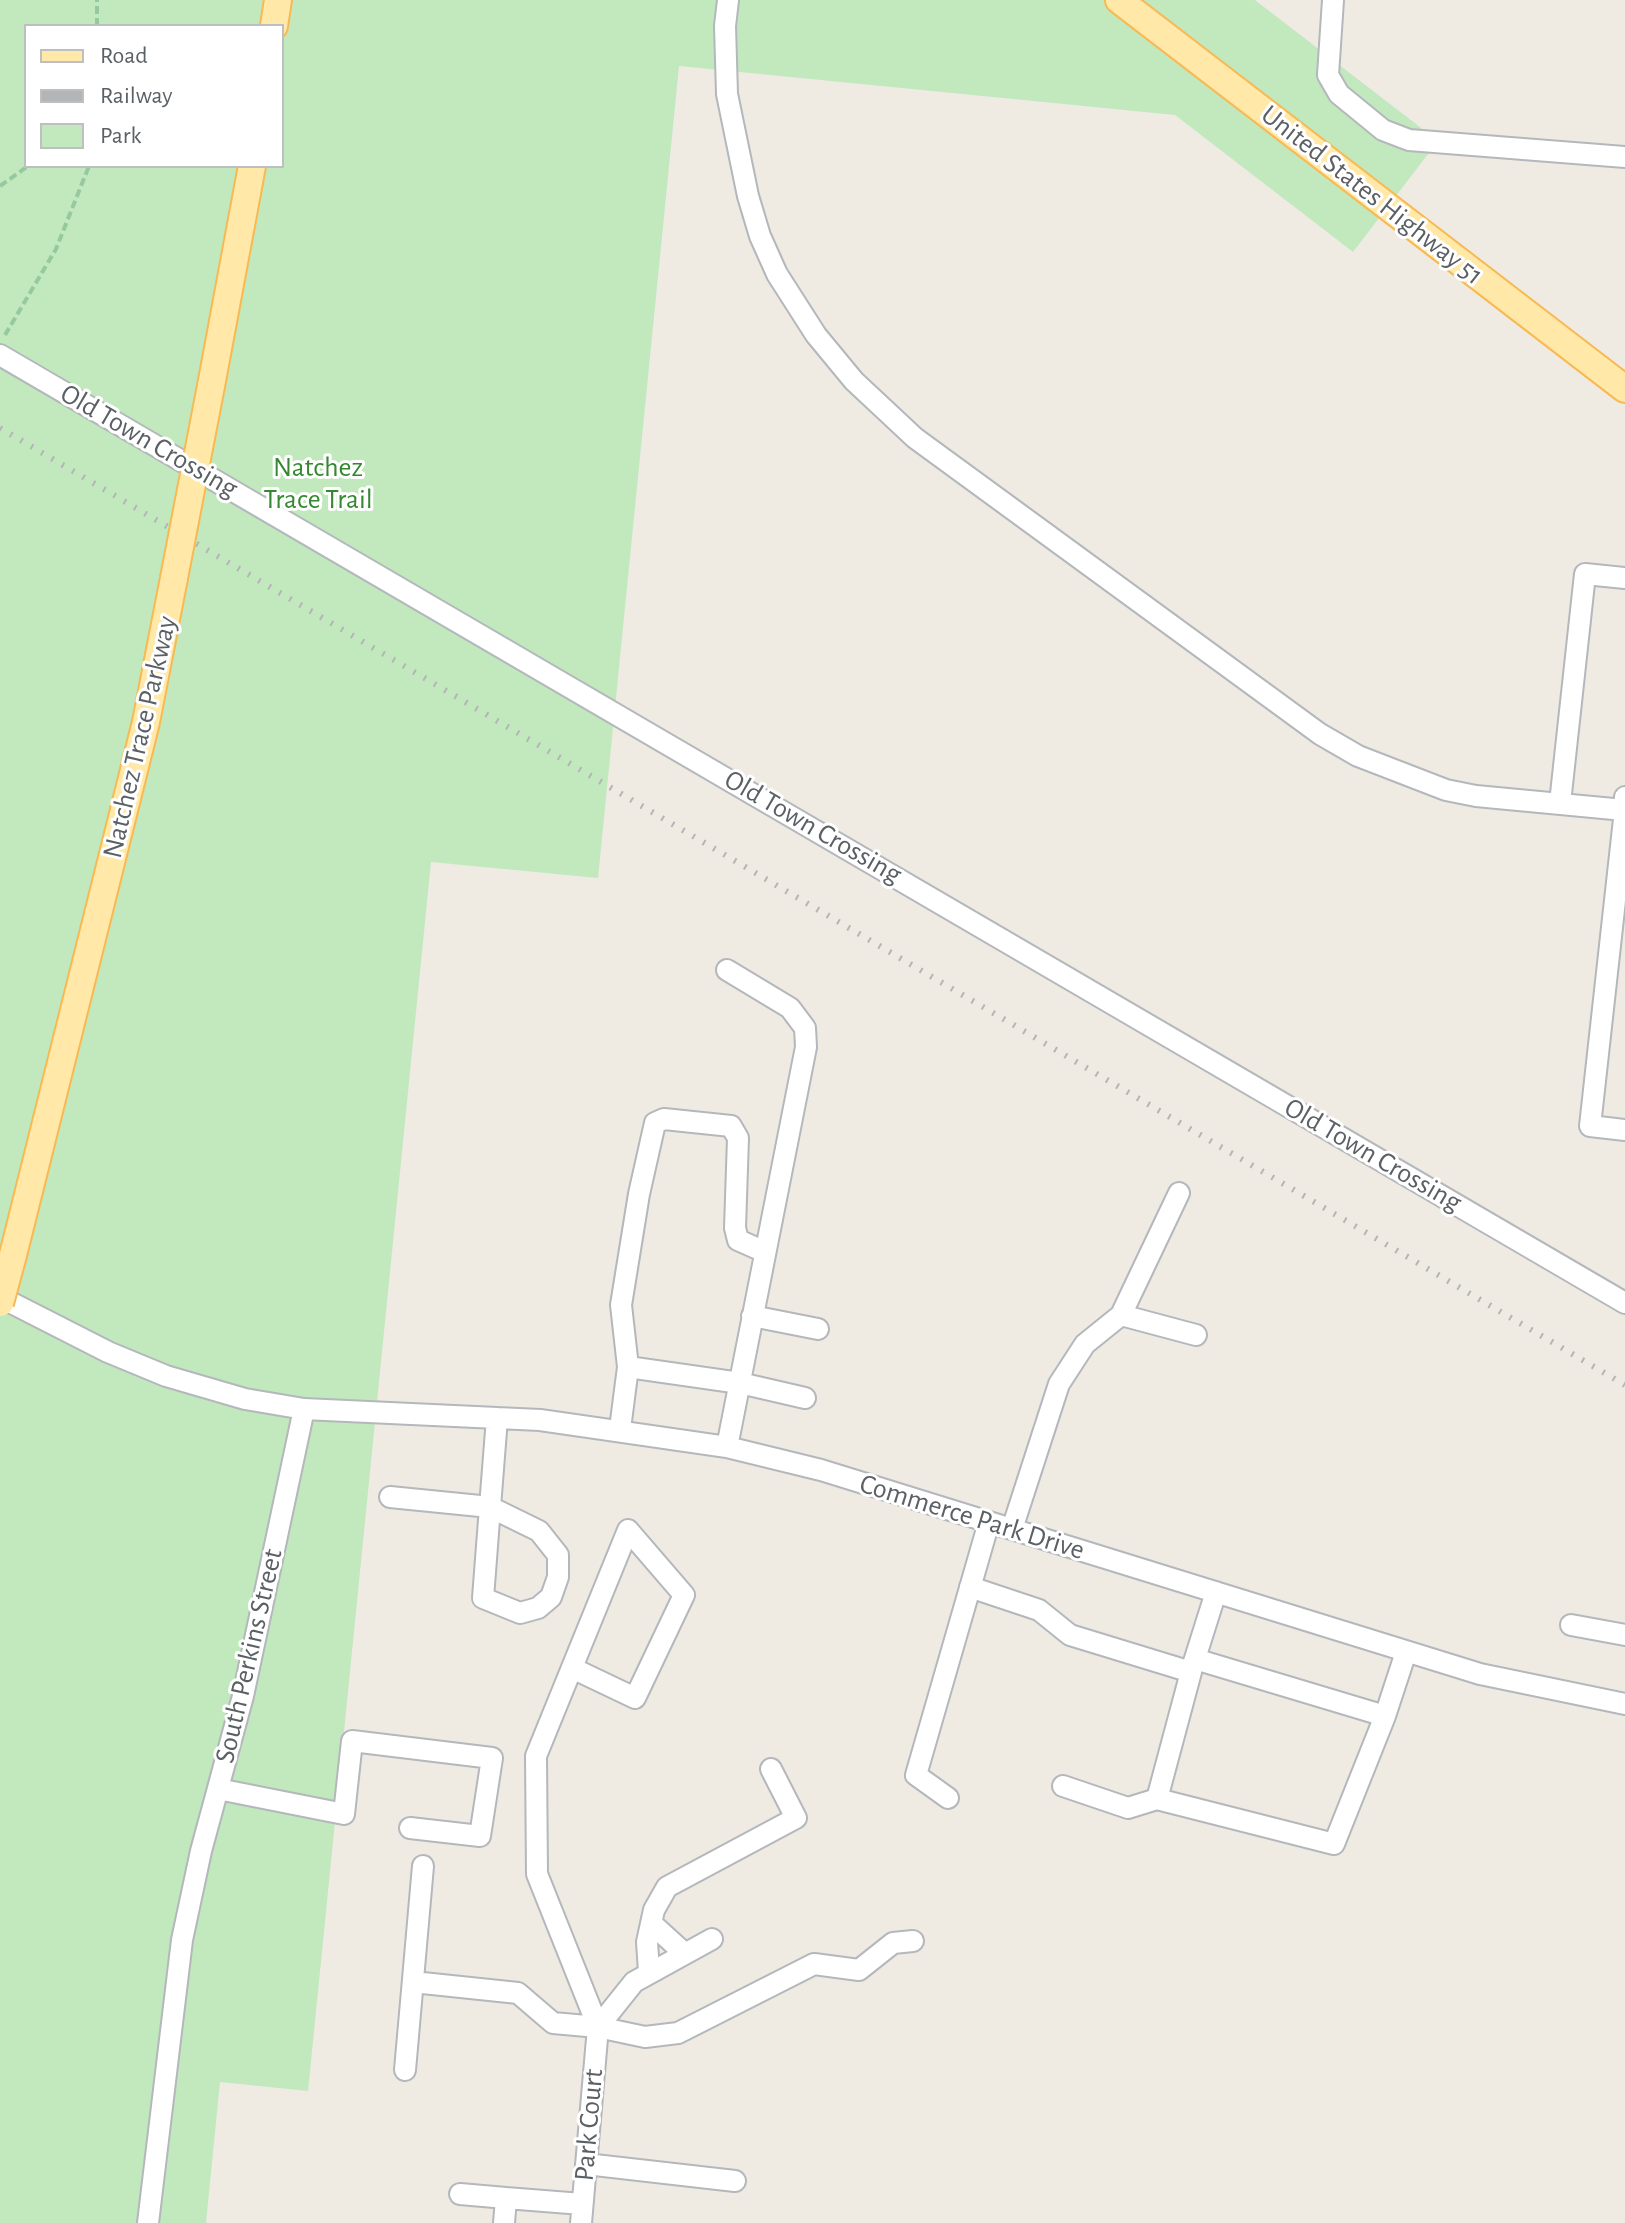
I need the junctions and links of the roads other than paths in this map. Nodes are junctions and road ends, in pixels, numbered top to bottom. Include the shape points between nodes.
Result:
1 (278, 0) edge
2 (728, 0) edge
3 (1119, 0) edge
4 (1333, 0) edge
5 (274, 24) edge
6 (1625, 152) edge
7 (252, 168) edge
8 (0, 355) edge
9 (1625, 389) edge
10 (1625, 578) edge
11 (1560, 803) junction
12 (1625, 806) edge
13 (727, 970) dead end
14 (1625, 1130) edge
15 (1179, 1193) dead end
16 (765, 1252) junction
17 (0, 1300) edge
18 (1625, 1303) edge
19 (1121, 1315) junction
20 (752, 1316) junction
21 (818, 1329) dead end
22 (1196, 1335) dead end
23 (628, 1367) junction
24 (740, 1383) junction
25 (805, 1398) dead end
26 (304, 1409) junction
27 (497, 1418) junction
28 (620, 1429) junction
29 (727, 1447) junction
30 (390, 1497) dead end
31 (490, 1507) junction
32 (989, 1522) junction
33 (1012, 1529) junction
34 (970, 1587) junction
35 (1216, 1592) junction
36 (1571, 1625) dead end
37 (1625, 1635) edge
38 (1406, 1652) junction
39 (1193, 1666) junction
40 (572, 1668) junction
41 (1625, 1704) edge
42 (1385, 1716) junction
43 (771, 1769) dead end
44 (1063, 1786) dead end
45 (218, 1789) junction
46 (948, 1798) dead end
47 (1157, 1799) junction
48 (410, 1828) dead end
49 (423, 1866) dead end
50 (651, 1923) junction
51 (712, 1939) dead end
52 (913, 1941) dead end
53 (684, 1953) junction
54 (649, 1972) junction
55 (413, 1982) junction
56 (598, 2027) junction
57 (405, 2070) dead end
58 (586, 2164) junction
59 (735, 2181) dead end
60 (460, 2194) dead end
61 (506, 2198) junction
62 (582, 2213) edge
63 (148, 2223) edge
64 (504, 2223) edge

1 - 5 main road
2 - 11 street via 727,94 760,236 794,301 854,381 915,438 1320,734 1358,756 1446,790
3 - 9 main road, United States Highway 51
4 - 6 street via 1328,75 1339,94 1383,130 1409,140
7 - 17 main road, Natchez Trace Parkway, bridge via 142,738
8 - 18 street, Old Town Crossing
10 - 11 street via 1585,574
11 - 12 street
12 - 14 street via 1590,1126
13 - 16 street via 790,1008 805,1028 806,1047
15 - 19 street
16 - 20 street
16 - 23 street via 738,1240 738,1138 731,1126 664,1119 655,1123 621,1305
17 - 26 street via 166,1376
19 - 22 street
19 - 33 street via 1085,1344 1059,1384
20 - 21 street
20 - 24 street
23 - 24 street
23 - 28 street
24 - 25 street
24 - 29 street
26 - 27 street, Commerce Park Drive
26 - 45 street, South Perkins Street
27 - 28 street, Commerce Park Drive
27 - 31 street
28 - 29 street, Commerce Park Drive
29 - 32 street, Commerce Park Drive
30 - 31 street
31 - 31 street via 483,1598 520,1613 538,1608 551,1597 558,1555 539,1531
32 - 33 street, Commerce Park Drive
32 - 34 street
33 - 35 street, Commerce Park Drive
34 - 39 street via 1039,1610 1070,1635
34 - 46 street via 916,1775
35 - 38 street, Commerce Park Drive
35 - 39 street
36 - 37 street
38 - 41 street, Commerce Park Drive via 1480,1674
38 - 42 street
39 - 42 street
39 - 47 street
40 - 40 street via 617,1558 628,1530 684,1595 635,1698
40 - 56 street via 536,1756 537,1874
42 - 47 street via 1334,1844
43 - 50 street via 796,1818 667,1887
44 - 47 street via 1128,1808
45 - 48 street via 344,1814 352,1741 492,1758 480,1836
45 - 63 street, South Perkins Street via 182,1940
49 - 55 street
50 - 53 street
50 - 54 street
51 - 53 street
52 - 56 street via 893,1943 859,1970 814,1964 678,2033 645,2037
53 - 54 street
54 - 56 street via 634,1982
55 - 56 street via 518,1993 553,2023
55 - 57 street
56 - 58 street, Park Court
58 - 59 street
58 - 62 street, Park Court
60 - 61 street
61 - 62 street
61 - 64 street

